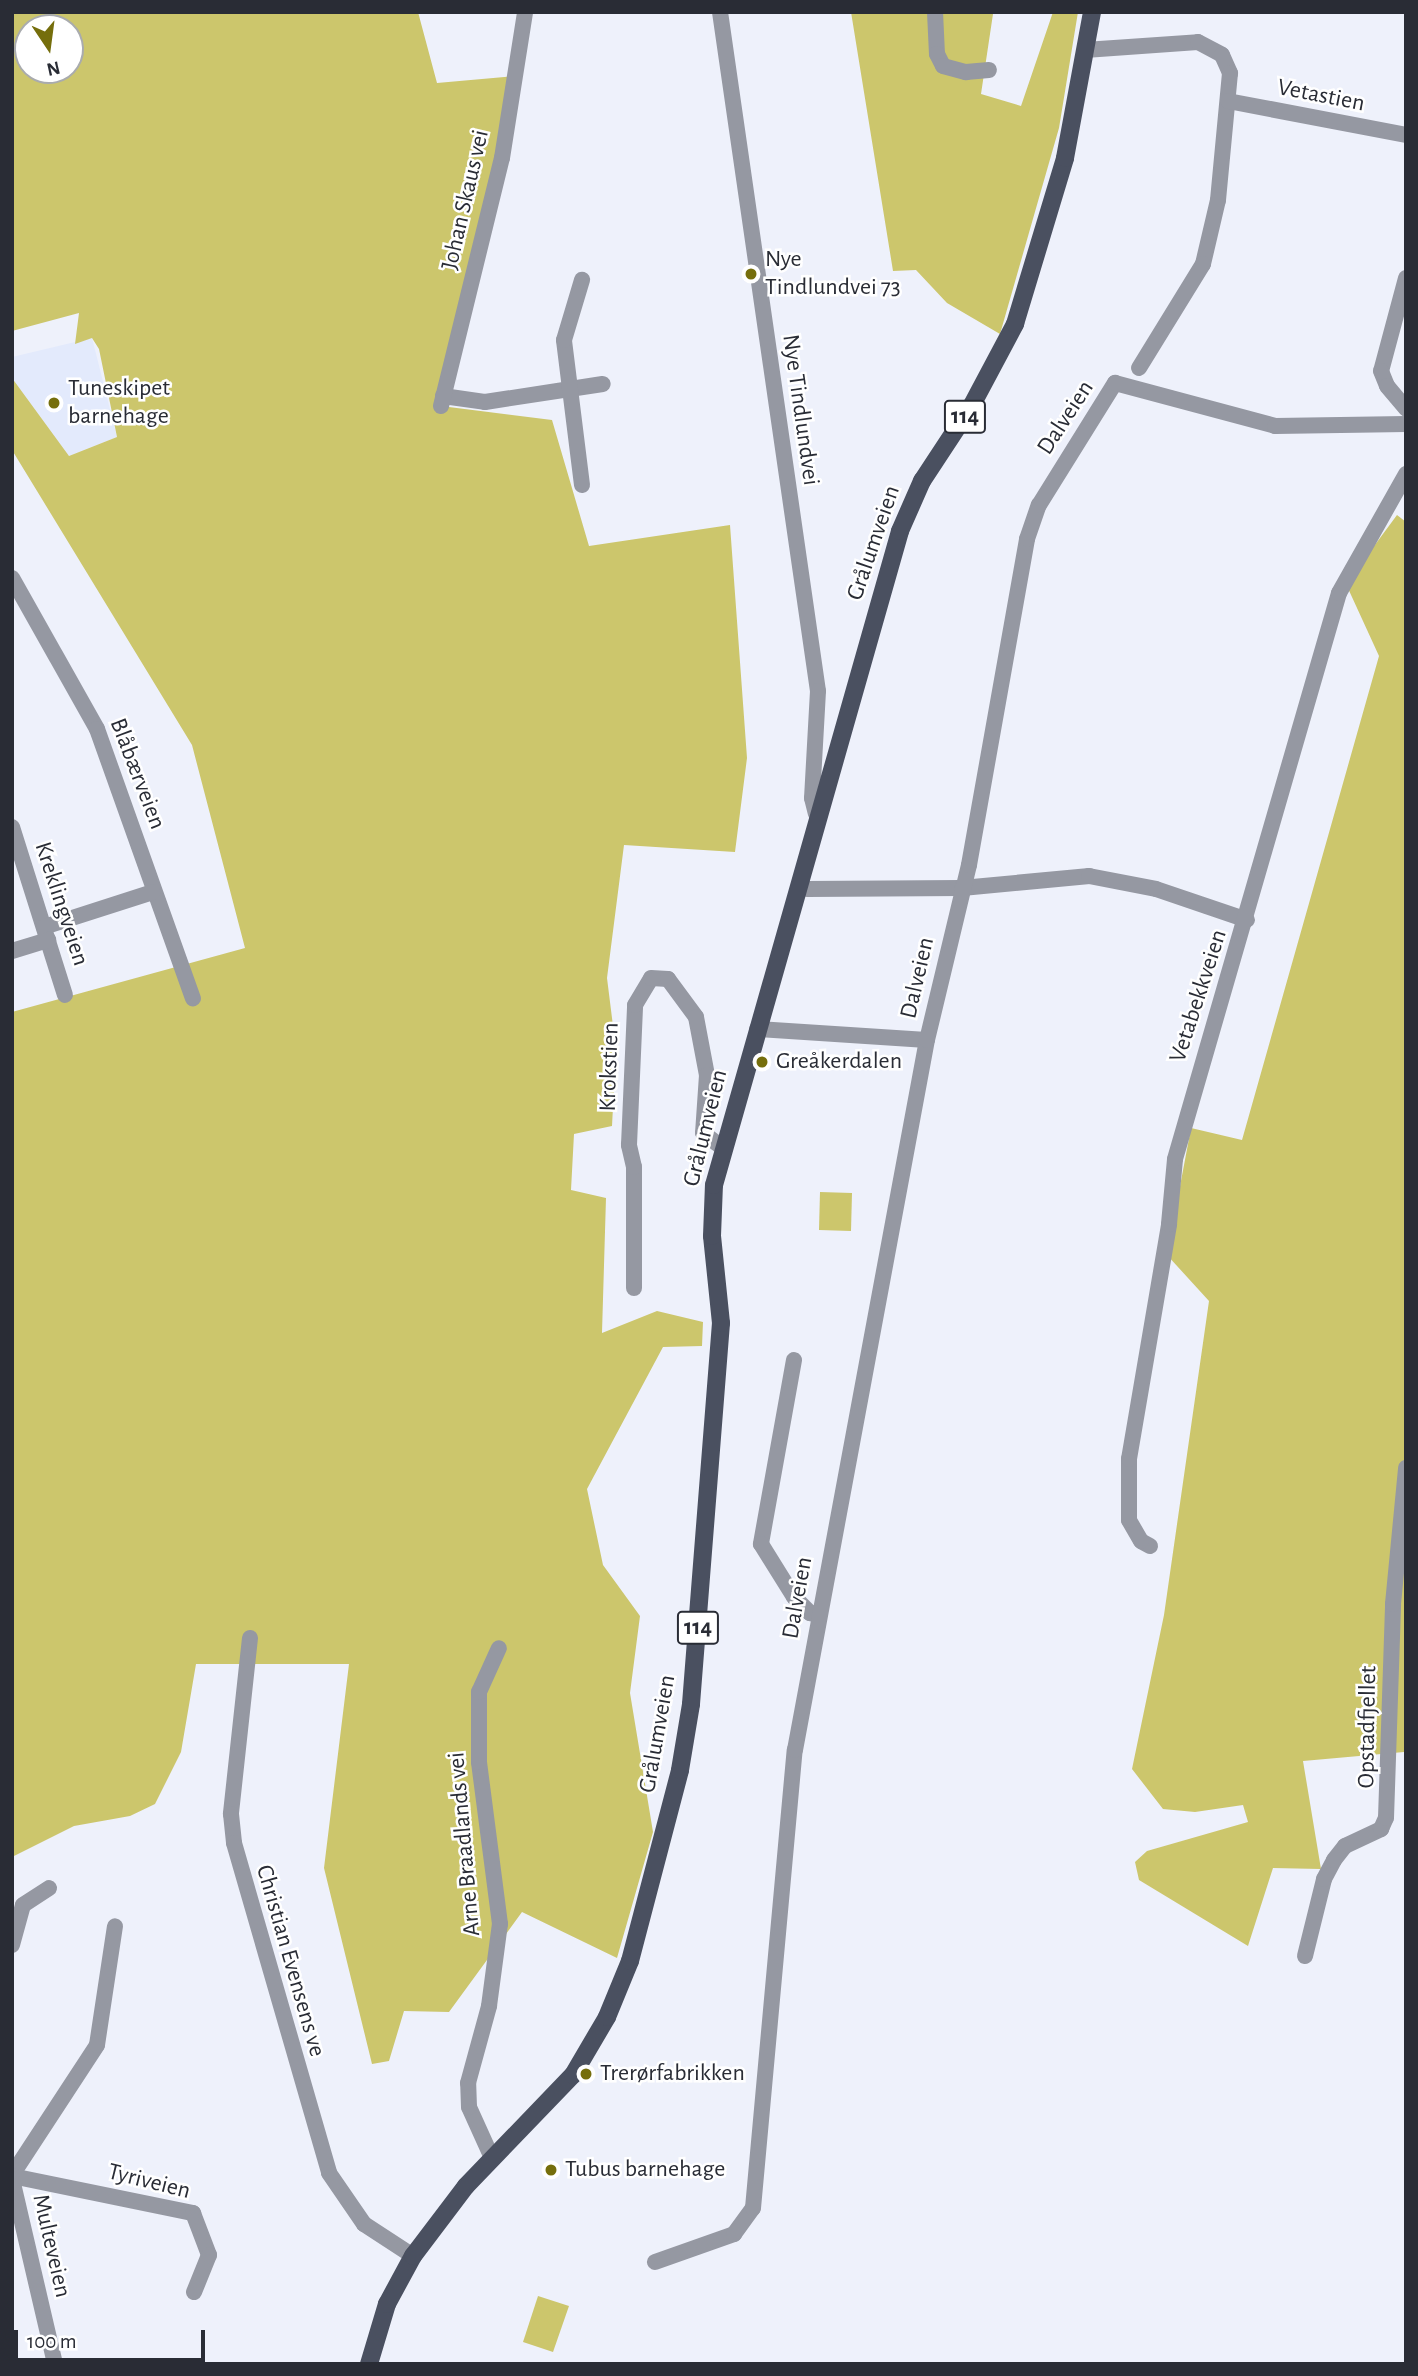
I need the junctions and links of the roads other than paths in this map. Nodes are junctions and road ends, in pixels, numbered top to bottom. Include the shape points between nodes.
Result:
1 (525, 12) edge
2 (720, 12) edge
3 (935, 12) edge
4 (1092, 12) edge
5 (1085, 50) junction
6 (989, 70) dead end
7 (1228, 101) junction
8 (1406, 135) edge
9 (1406, 278) edge
10 (582, 279) dead end
11 (1139, 368) dead end
12 (603, 384) dead end
13 (570, 389) junction
14 (1406, 409) edge
15 (1406, 424) edge
16 (1406, 474) edge
17 (582, 485) dead end
18 (12, 578) edge
19 (816, 814) junction
20 (12, 827) edge
21 (962, 888) junction
22 (807, 889) dead end
23 (153, 892) junction
24 (1247, 920) junction
25 (46, 933) junction
26 (12, 951) edge
27 (65, 995) dead end
28 (193, 998) dead end
29 (757, 1030) junction
30 (927, 1040) junction
31 (724, 1149) junction
32 (634, 1288) dead end
33 (794, 1360) dead end
34 (1406, 1468) edge
35 (1150, 1546) dead end
36 (818, 1614) junction
37 (250, 1638) dead end
38 (499, 1648) dead end
39 (49, 1888) dead end
40 (115, 1926) dead end
41 (12, 1945) edge
42 (1305, 1955) dead end
43 (492, 2158) junction
44 (12, 2176) edge
45 (413, 2256) junction
46 (654, 2262) dead end
47 (194, 2292) dead end
48 (55, 2364) edge
49 (369, 2364) edge

1 - 13 street, Johan Skaus vei via 502,158 442,401 485,402
2 - 19 street, Nye Tindlundvei via 818,691 812,798
3 - 6 street via 937,54 943,66 966,72
4 - 5 main road, Grålumveien / 114
5 - 7 street via 1208,45 1227,65
5 - 19 main road, Grålumveien / 114 via 1065,158 1015,324 999,359 905,515
7 - 8 street, Vetastien
7 - 11 street via 1218,200 1203,264
9 - 14 street via 1381,370 1387,386
10 - 13 street via 564,340
12 - 13 street, Johan Skaus vei
13 - 17 street
15 - 21 street, Dalveien via 1275,426 1115,383 1092,427 1051,483 1027,539
16 - 24 street, Vetabekkveien via 1339,593
18 - 23 street, Blåbærveien via 97,729 126,802
19 - 29 main road, Grålumveien / 114
20 - 25 street, Kreklingveien
21 - 22 street
21 - 24 street via 1089,876 1156,888
21 - 30 street, Dalveien
23 - 25 street
23 - 28 street, Blåbærveien
24 - 35 street, Vetabekkveien via 1175,1159 1169,1224 1129,1459 1127,1503 1134,1532
25 - 26 street
25 - 27 street, Kreklingveien
29 - 30 street
29 - 31 main road, Grålumveien / 114
30 - 36 street, Dalveien
31 - 32 street, Krokstien via 703,1133 707,1075 696,1017 668,979 650,978 635,1005 629,1145 634,1167
31 - 43 main road, Grålumveien / 114 via 712,1209 720,1323 715,1403 695,1662 680,1770 616,1998 573,2075
33 - 36 street via 761,1544 794,1597 810,1613
34 - 42 street, Opstadfjellet via 1393,1604 1386,1818 1381,1829 1345,1846 1334,1860 1324,1880
36 - 46 street, Dalveien via 795,1749 752,2208 734,2234
37 - 45 street, Christian Evensens ve via 231,1814 234,1843 329,2173 364,2224
38 - 43 street, Arne Braadlands vei via 479,1692 479,1762 500,1924 489,2006 468,2084 469,2106
39 - 41 street via 23,1905
40 - 44 street via 97,2045
43 - 45 main road, Grålumveien / 114 via 444,2210
44 - 47 street, Tyriveien via 193,2213 209,2255
44 - 48 street, Multeveien
45 - 49 main road, Grålumveien / 114 via 387,2304

